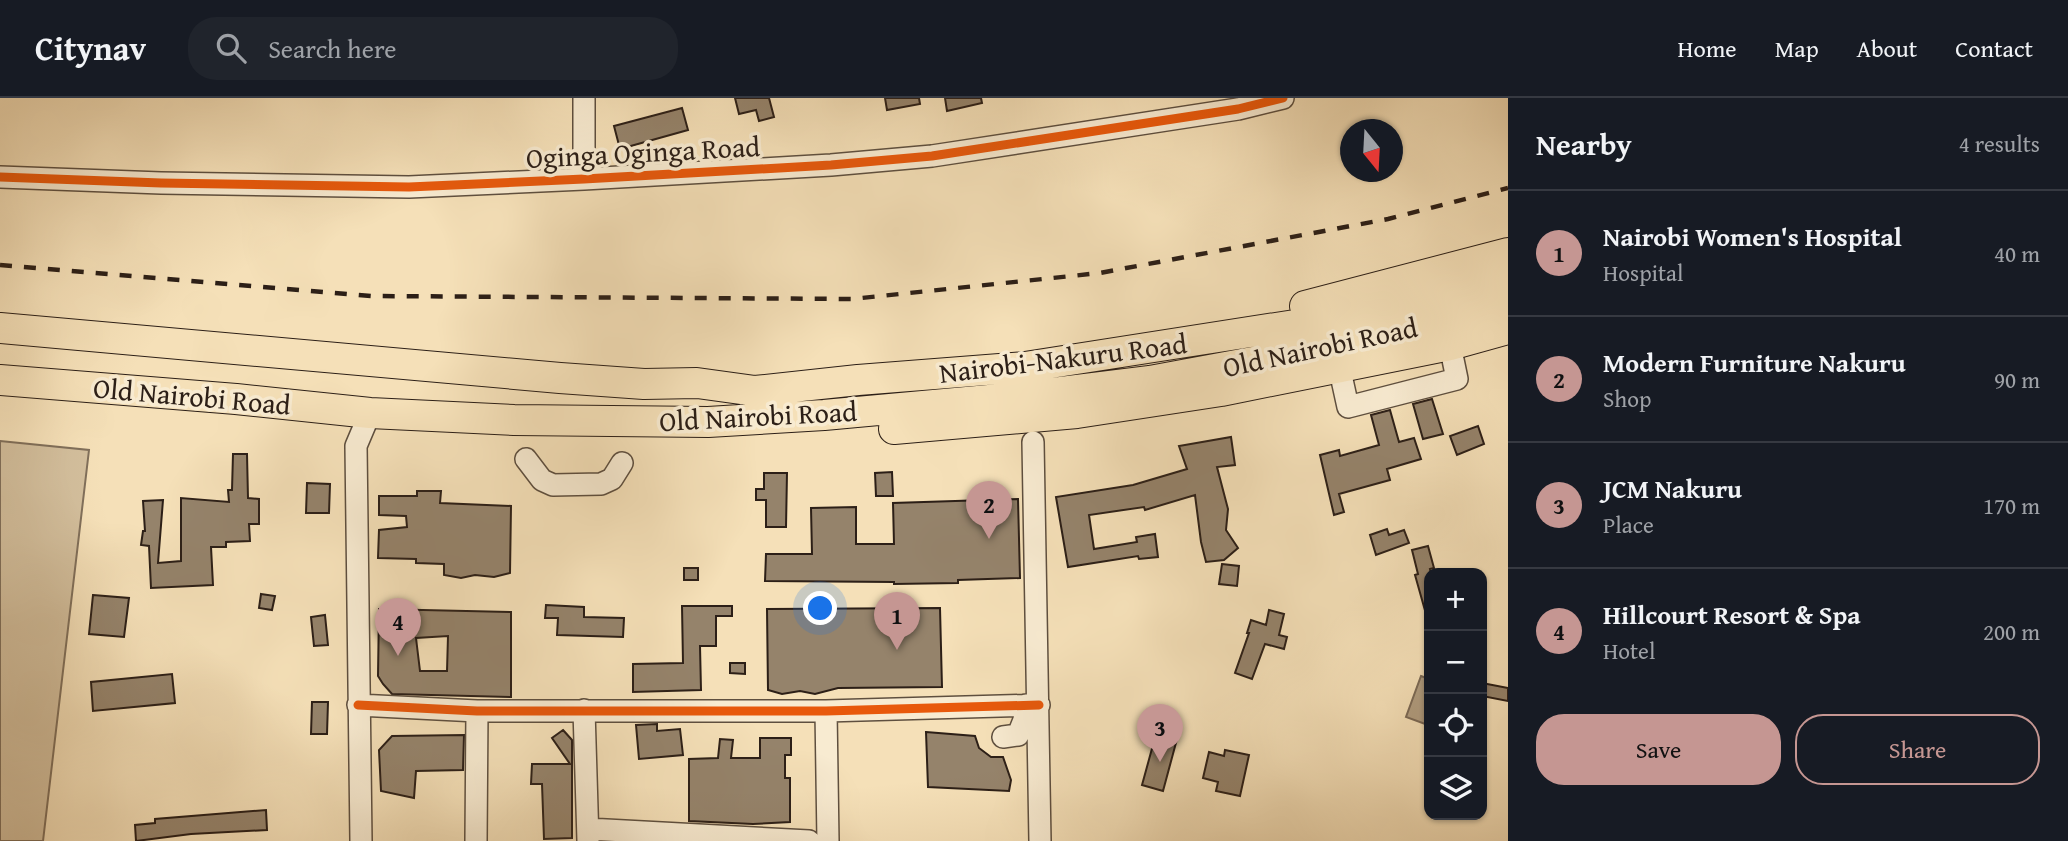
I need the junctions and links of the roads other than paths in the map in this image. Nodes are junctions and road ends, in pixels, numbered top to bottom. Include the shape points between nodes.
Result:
1 (584, 98) edge
2 (1283, 98) edge
3 (0, 177) edge
4 (584, 179) junction
5 (1508, 253) edge
6 (1508, 275) edge
7 (1507, 326) edge
8 (0, 328) edge
9 (1450, 345) junction
10 (1339, 366) junction
11 (0, 380) edge
12 (697, 383) junction
13 (822, 385) joint
14 (370, 413) junction
15 (708, 422) junction
16 (1033, 442) dead end
17 (526, 459) dead end
18 (622, 463) dead end
19 (358, 705) junction
20 (1032, 705) junction
21 (584, 710) junction
22 (477, 711) junction
23 (826, 711) junction
24 (1003, 737) dead end
25 (588, 835) edge
26 (361, 841) edge
27 (477, 841) edge
28 (809, 841) edge
29 (828, 841) edge
30 (1041, 841) edge

1 - 4 street
2 - 4 street, Oginga Oginga Road via 1238,109 932,156
3 - 4 street, Oginga Oginga Road via 409,187
5 - 12 highway via 1319,303 1199,326 1036,350 762,372
6 - 13 highway, Nairobi-Nakuru Road via 1359,315 1025,367
7 - 9 highway
7 - 15 highway, Old Nairobi Road via 1454,320 1150,381 1021,397
8 - 12 highway, Old Nairobi Road via 560,378
9 - 10 highway
9 - 10 street via 1457,379 1348,407
10 - 15 highway via 1221,391 1064,414 804,433
11 - 14 highway, Old Nairobi Road
12 - 13 highway, Old Nairobi Road via 755,391
14 - 15 highway, Old Nairobi Road
14 - 19 street via 356,446
16 - 20 street
17 - 18 street via 542,480 553,485 601,484
19 - 22 street
19 - 26 street
20 - 23 street
20 - 24 street via 1018,735
20 - 30 street
21 - 22 street
21 - 23 street
21 - 25 street
22 - 27 street
23 - 29 street
25 - 28 street

